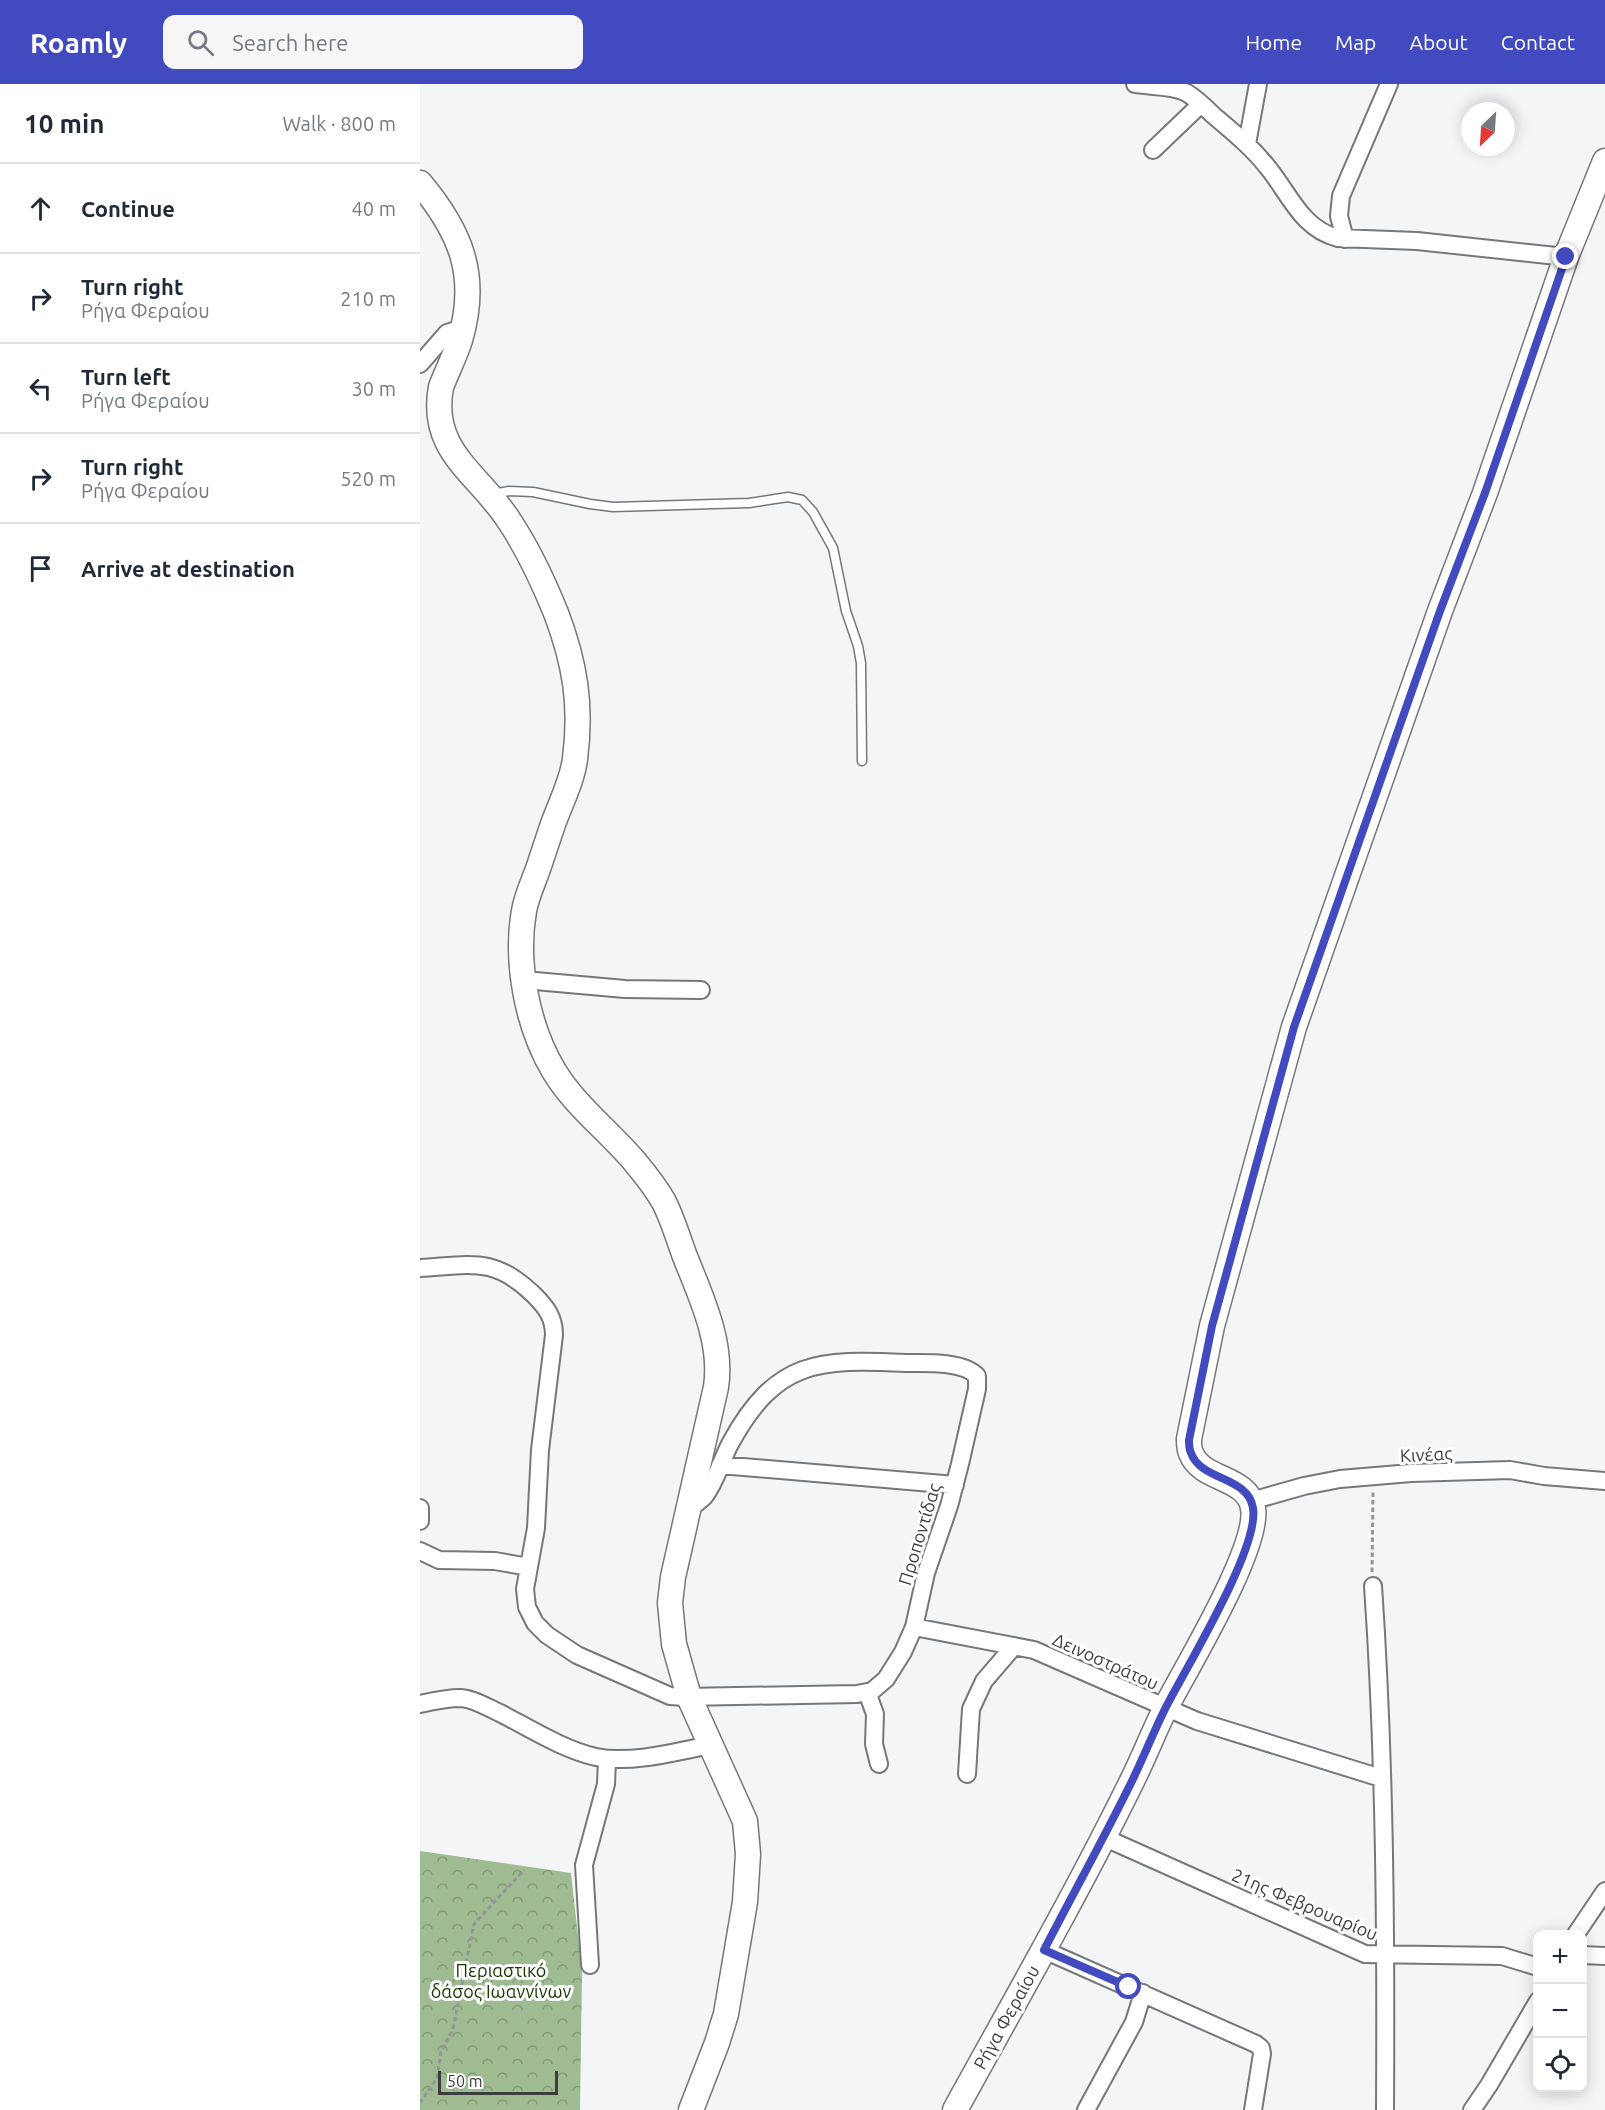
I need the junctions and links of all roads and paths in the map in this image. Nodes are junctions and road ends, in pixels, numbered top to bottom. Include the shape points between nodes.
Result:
1 (1135, 84) edge
2 (1258, 84) edge
3 (1389, 84) edge
4 (1201, 104) junction
5 (1247, 144) junction
6 (1153, 150) dead end
7 (1605, 161) edge
8 (420, 183) edge
9 (1345, 239) junction
10 (1566, 257) junction
11 (463, 328) junction
12 (420, 364) edge
13 (490, 495) junction
14 (862, 761) dead end
15 (524, 980) junction
16 (701, 990) dead end
17 (420, 1268) edge
18 (720, 1465) junction
19 (1374, 1477) junction
20 (1605, 1481) edge
21 (955, 1485) junction
22 (1251, 1501) junction
23 (689, 1503) junction
24 (420, 1508) edge
25 (420, 1521) edge
26 (420, 1551) edge
27 (529, 1567) junction
28 (1373, 1586) joint
29 (914, 1627) junction
30 (1014, 1646) junction
31 (869, 1692) junction
32 (689, 1697) junction
33 (420, 1704) edge
34 (1165, 1708) junction
35 (710, 1745) junction
36 (607, 1759) junction
37 (879, 1764) dead end
38 (967, 1774) dead end
39 (1381, 1778) junction
40 (1103, 1837) junction
41 (524, 1870) dead end
42 (1605, 1891) edge
43 (1578, 1930) edge
44 (1044, 1950) junction
45 (1587, 1955) edge
46 (1386, 1956) junction
47 (1605, 1956) edge
48 (590, 1965) dead end
49 (1533, 1965) edge
50 (1143, 1993) junction
51 (1533, 2010) edge
52 (420, 2103) edge
53 (691, 2110) edge
54 (955, 2110) edge
55 (1086, 2110) edge
56 (1253, 2110) edge
57 (1385, 2110) edge
58 (1472, 2110) edge

1 - 4 street via 1182,90
2 - 5 street
3 - 9 street via 1341,195 1339,216
4 - 5 street
4 - 6 street
5 - 9 street via 1309,223 1326,235
7 - 10 street
8 - 11 street via 450,224 466,263 468,297
9 - 10 street
10 - 22 street via 1294,1027 1212,1326 1189,1440 1191,1454 1199,1464 1243,1490
11 - 12 street via 447,333
11 - 13 street via 441,387 440,422 459,462
13 - 14 lane via 533,492 613,507 749,503 789,497 802,500 833,548 858,646
13 - 15 street via 510,521 545,587 565,637 578,696 572,775 524,911
15 - 16 street via 625,990
15 - 23 street via 532,1017 553,1069 581,1105 635,1161 665,1204 710,1325 718,1376
17 - 27 street via 485,1265 503,1271 545,1306 554,1324
18 - 21 street
18 - 21 street, Προποντίδας via 753,1409 792,1373 828,1363 946,1365 968,1369 977,1376
18 - 23 street via 704,1497 698,1503
19 - 20 street, Κινέας via 1510,1470
19 - 22 street, Κινέας via 1304,1486
19 - 28 path
21 - 29 street, Προποντίδας via 926,1573
22 - 34 street, Ρήγα Φεραίου via 1253,1522 1242,1557
23 - 32 street via 670,1603 674,1644
24 - 25 street
26 - 27 street via 439,1560 495,1561
27 - 32 street via 527,1607 547,1635 577,1655 632,1680 670,1696
28 - 39 street
29 - 30 street, Δεινοστράτου
29 - 31 street, Προποντίδας via 886,1679
30 - 34 street, Δεινοστράτου via 1046,1655
30 - 38 street via 984,1681 971,1709
31 - 32 street
31 - 37 street
32 - 35 street
33 - 36 street via 470,1700 569,1748
34 - 39 street, Δεινοστράτου
34 - 40 street, Ρήγα Φεραίου
35 - 36 street
35 - 53 street via 745,1821 747,1876 726,2014
36 - 48 street via 606,1784 584,1865
39 - 46 street
40 - 44 street, Ρήγα Φεραίου
40 - 46 street, 21ης Φεβρουαρίου via 1365,1954
41 - 52 path via 474,1924 453,2029 441,2052 436,2078
42 - 43 street
44 - 50 street
44 - 54 street, Ρήγα Φεραίου
45 - 47 street
46 - 49 street, 21ης Φεβρουαρίου via 1502,1956
46 - 57 street
50 - 55 street via 1134,2022
50 - 56 street via 1261,2048
51 - 58 street

